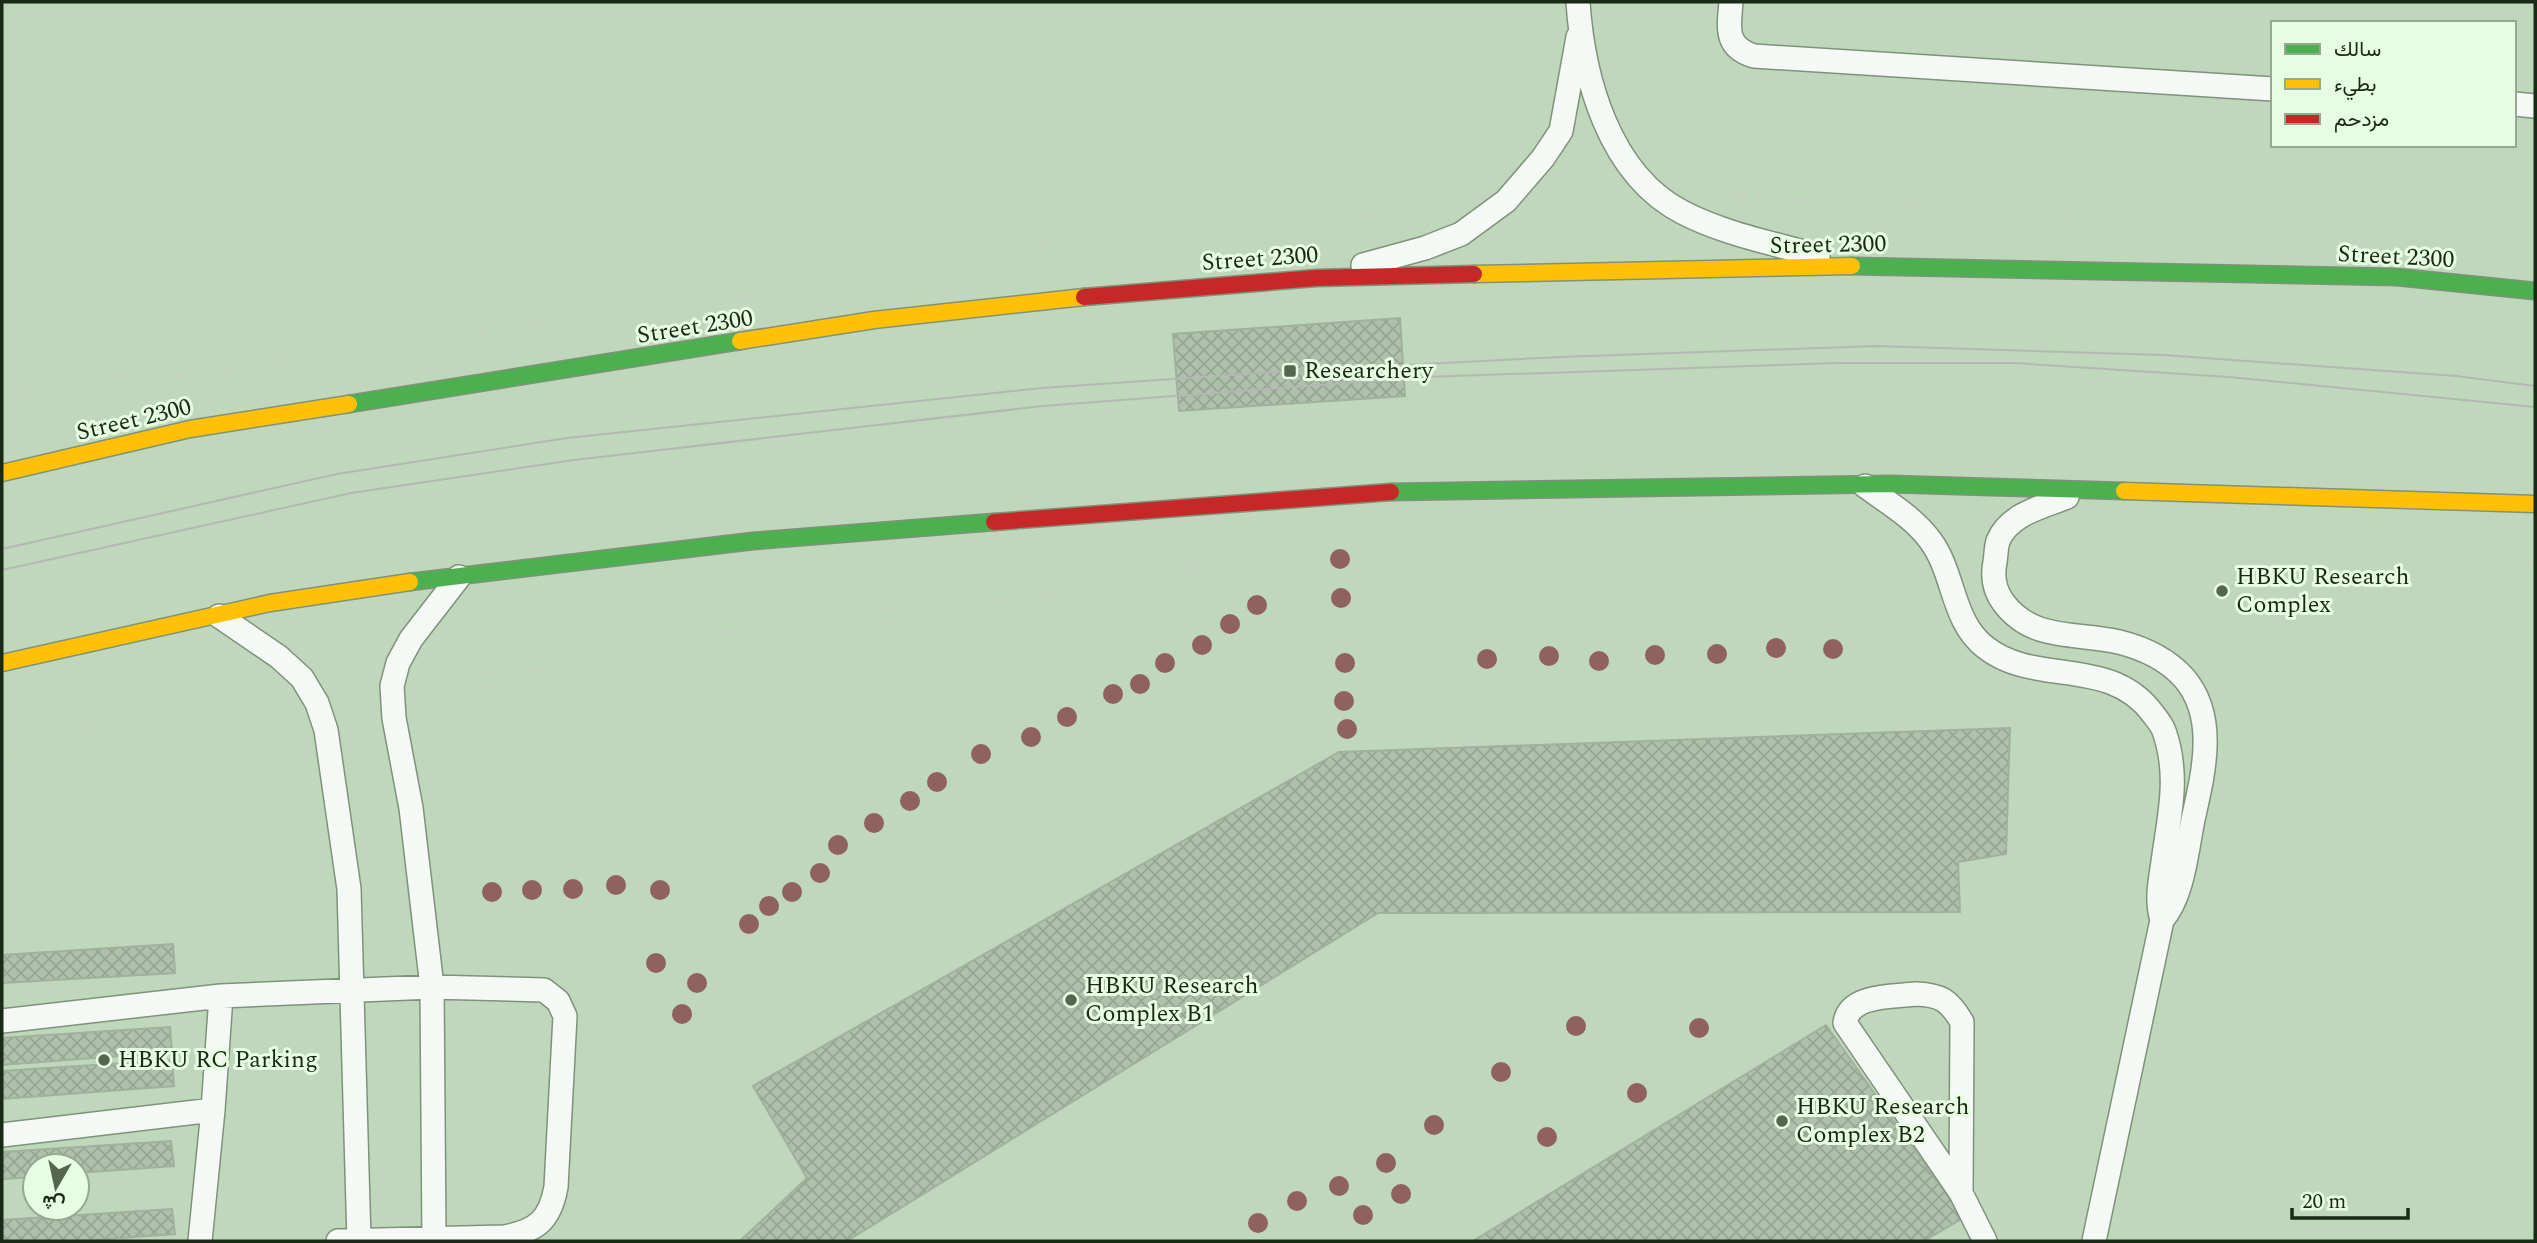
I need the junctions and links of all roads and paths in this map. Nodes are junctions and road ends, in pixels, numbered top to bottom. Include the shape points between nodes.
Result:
1 (1578, 2) edge
2 (1731, 2) edge
3 (1580, 27) junction
4 (2271, 89) edge
5 (2516, 104) edge
6 (2535, 106) edge
7 (1708, 187) dead end
8 (1456, 197) dead end
9 (2144, 230) dead end
10 (2193, 231) dead end
11 (2255, 232) dead end
12 (1855, 266) junction
13 (1316, 278) junction
14 (2535, 292) edge
15 (2, 393) edge
16 (2, 473) edge
17 (1865, 486) junction
18 (2088, 489) junction
19 (2535, 504) edge
20 (1804, 526) dead end
21 (1267, 541) dead end
22 (1930, 541) junction
23 (2410, 541) dead end
24 (2535, 564) edge
25 (459, 577) junction
26 (219, 615) junction
27 (2, 663) edge
28 (398, 663) junction
29 (302, 678) junction
30 (2, 763) edge
31 (2162, 920) junction
32 (432, 987) junction
33 (354, 990) junction
34 (221, 996) junction
35 (2, 1021) edge
36 (213, 1110) junction
37 (2, 1135) edge
38 (1961, 1193) junction
39 (434, 1239) junction
40 (200, 1241) edge
41 (338, 1241) edge
42 (359, 1241) edge
43 (1985, 1241) edge
44 (2094, 1241) edge

1 - 3 lane
2 - 4 lane via 1731,39 1737,48 1754,56
3 - 12 lane via 1602,121 1648,189 1717,227
3 - 13 lane via 1561,131 1506,201 1449,239
5 - 6 lane
7 - 9 path via 1744,198 1976,208
8 - 15 path via 1384,217 1146,231 972,252 820,284 209,374 93,376
10 - 11 path
12 - 13 street, Street 2300
12 - 14 street, Street 2300 via 2397,277
13 - 16 street, Street 2300 via 1130,292 874,320 190,429
17 - 18 street
17 - 22 lane
17 - 25 street via 1372,492 752,541
18 - 19 street
18 - 31 lane via 2010,522 1998,542 1993,571 1997,593 2013,615 2045,632 2118,642 2154,654 2184,678 2203,710 2206,748 2200,785 2175,902
20 - 22 path
21 - 28 path via 1140,581 668,639 545,669 475,674
22 - 31 lane via 1964,624 1984,647 2010,662 2091,675 2120,685 2145,703 2163,727 2172,757 2173,787 2158,899
23 - 24 path
25 - 26 street via 383,585
25 - 28 lane
26 - 27 street
26 - 29 lane
28 - 29 path
28 - 32 lane via 392,686 394,718 411,808
29 - 30 path via 215,676 137,716
29 - 33 lane via 326,730 349,889
31 - 44 lane
32 - 33 lane
32 - 39 lane
32 - 39 lane via 544,990 558,1001 565,1016 552,1207 541,1223 524,1233
33 - 34 lane
33 - 42 lane
34 - 35 lane
34 - 36 lane
36 - 37 lane
36 - 40 lane
38 - 38 lane via 1962,1022 1952,1005 1935,995 1916,993 1852,1005 1846,1013 1849,1031
38 - 43 lane
39 - 42 lane
41 - 42 lane

